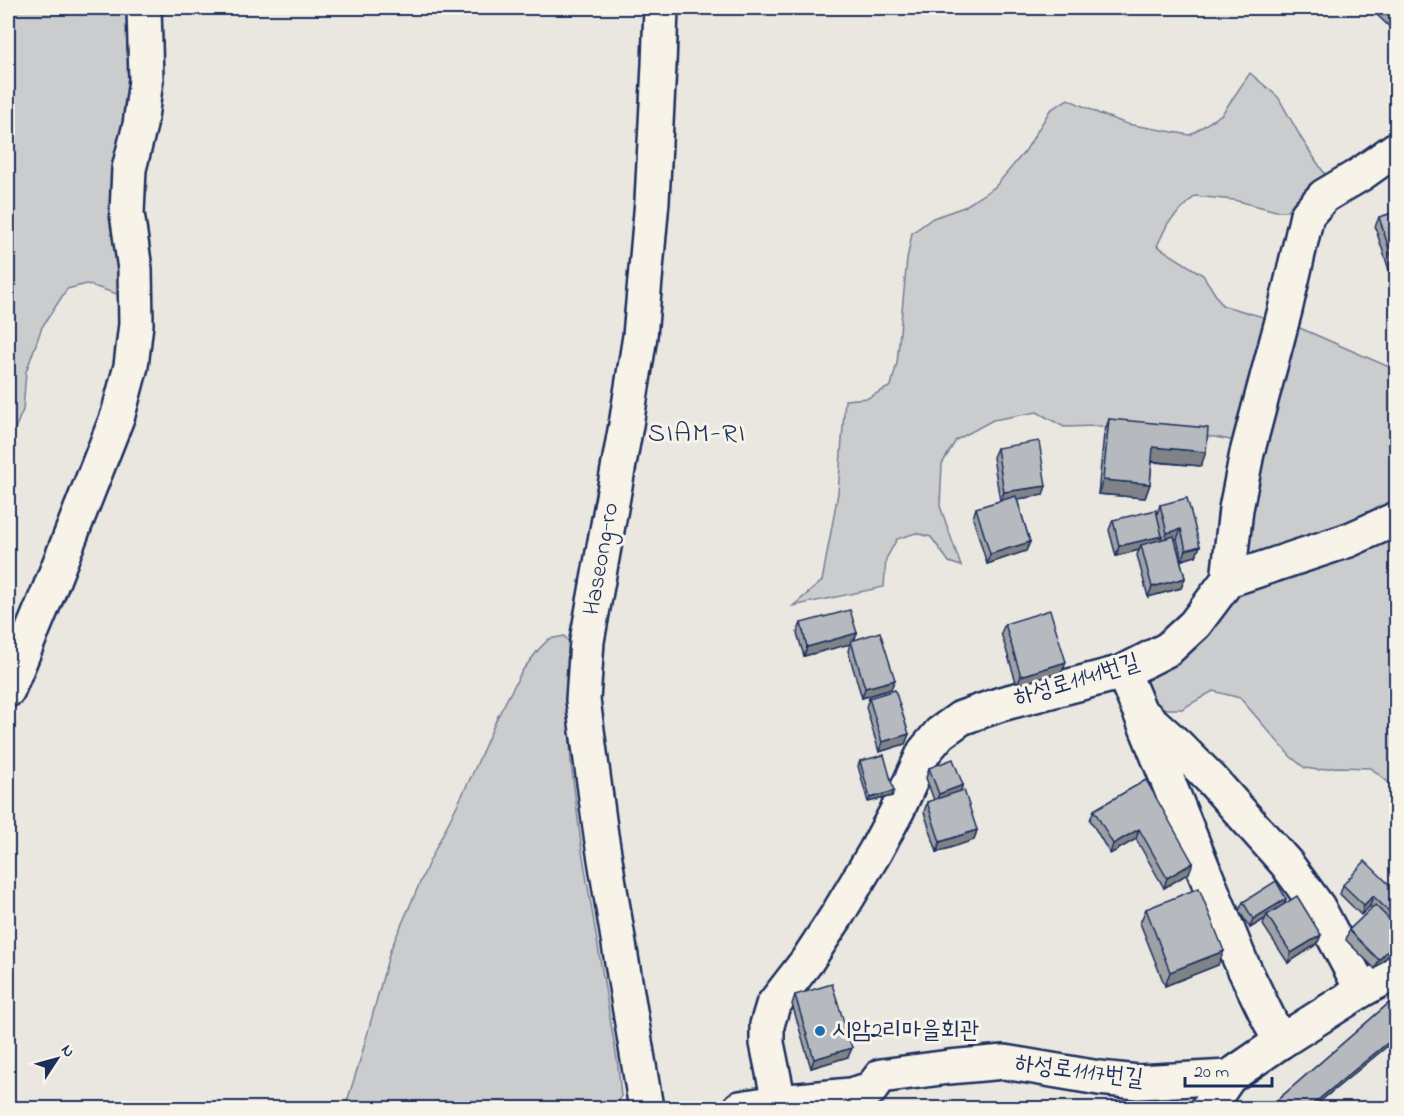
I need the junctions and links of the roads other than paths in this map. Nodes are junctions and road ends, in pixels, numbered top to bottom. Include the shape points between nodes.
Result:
1 (144, 8) edge
2 (661, 8) edge
3 (1396, 149) edge
4 (1396, 519) edge
5 (1228, 580) junction
6 (1123, 672) junction
7 (8, 690) edge
8 (1140, 712) junction
9 (1396, 972) edge
10 (1362, 990) junction
11 (1280, 1042) junction
12 (1230, 1077) junction
13 (779, 1102) junction
14 (646, 1108) edge
15 (740, 1108) edge
16 (1208, 1108) edge

1 - 7 street via 146,80 129,169 127,213 135,269 136,324 131,366 118,415
2 - 14 street, Haseong-ro via 652,201 640,336 587,641 583,700
3 - 5 street via 1324,196 1307,215 1236,508
4 - 5 street via 1349,540
5 - 6 street, 하성로1141번길 via 1195,624 1168,649
6 - 8 street
6 - 13 street, 하성로1141번길 via 961,718 940,733 924,752 898,809 836,917 773,1005 767,1043
8 - 10 street via 1211,779 1287,863 1318,907
8 - 11 street via 1240,960
9 - 10 street
10 - 11 street
11 - 12 street
12 - 13 street, 하성로1117번길 via 1138,1082 1004,1062 881,1076 871,1089 850,1095
12 - 16 street
13 - 15 street, 하성로1117번길

